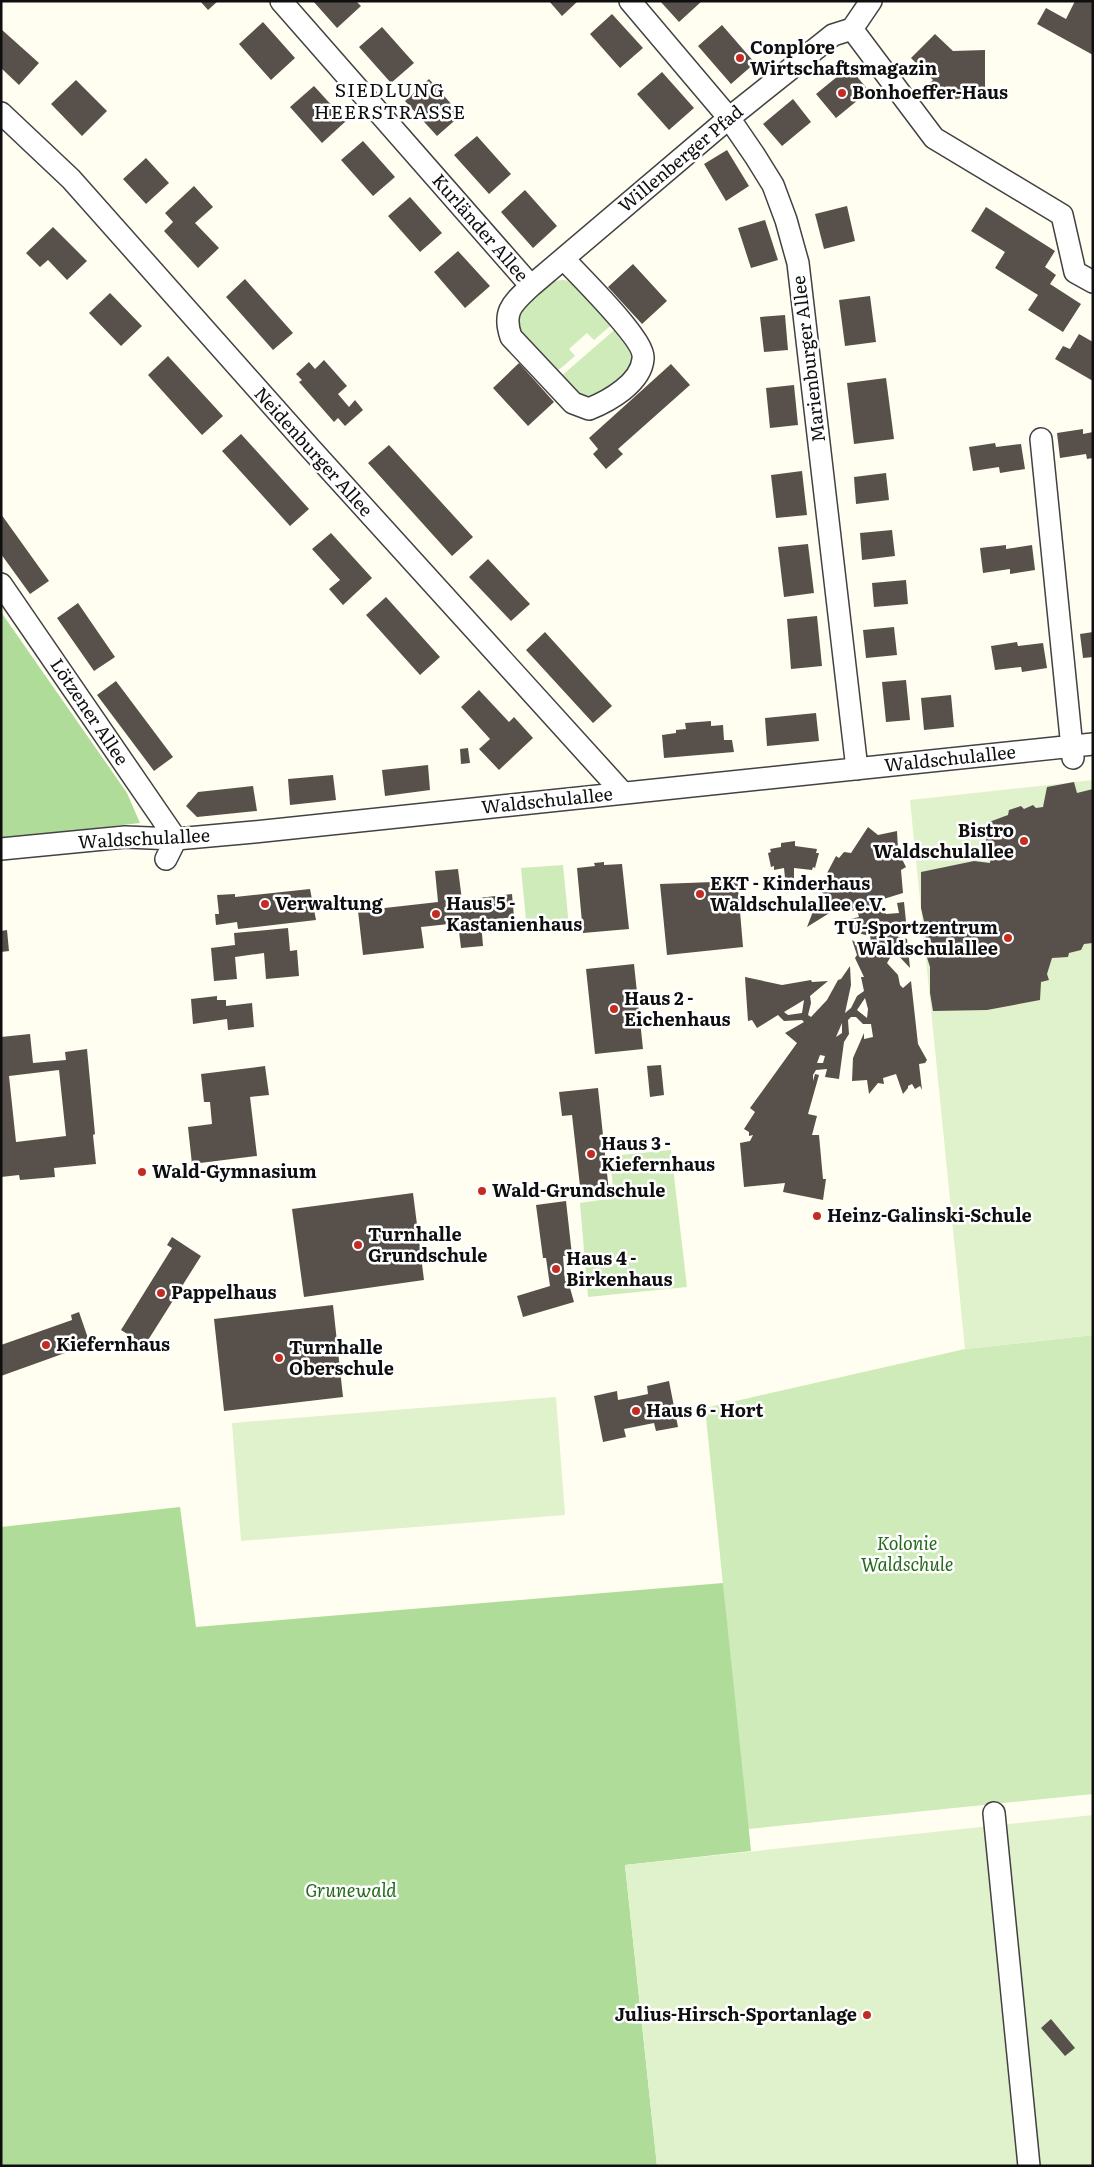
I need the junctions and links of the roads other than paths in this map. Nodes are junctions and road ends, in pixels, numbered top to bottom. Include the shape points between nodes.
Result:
1 (281, 1) edge
2 (630, 1) edge
3 (871, 1) edge
4 (843, 32) junction
5 (1, 113) edge
6 (729, 118) junction
7 (564, 259) junction
8 (1093, 282) edge
9 (531, 286) junction
10 (1041, 439) dead end
11 (1, 584) edge
12 (1079, 750) edge
13 (857, 769) junction
14 (623, 793) junction
15 (176, 839) junction
16 (1, 849) edge
17 (166, 859) dead end
18 (994, 1813) dead end
19 (1029, 2166) edge

1 - 9 street, Kurländer Allee
2 - 6 street, Marienburger Allee
3 - 4 street, Willenberger Pfad
4 - 6 street, Willenberger Pfad
4 - 8 street via 934,138 1062,215 1075,272
5 - 14 street, Neidenburger Allee via 71,179
6 - 7 street, Willenberger Pfad
6 - 13 street, Marienburger Allee via 773,185 798,263
7 - 9 street, Willenberger Pfad
7 - 9 street, Kurländer Allee via 638,339 644,358 638,375 608,401 589,409 573,403 512,336 506,322 512,304
10 - 12 street
11 - 15 street, Lötzener Allee
12 - 13 street, Waldschulallee
13 - 14 street, Waldschulallee
14 - 15 street, Waldschulallee via 317,834
15 - 16 street, Waldschulallee via 125,837
15 - 17 street
18 - 19 street

